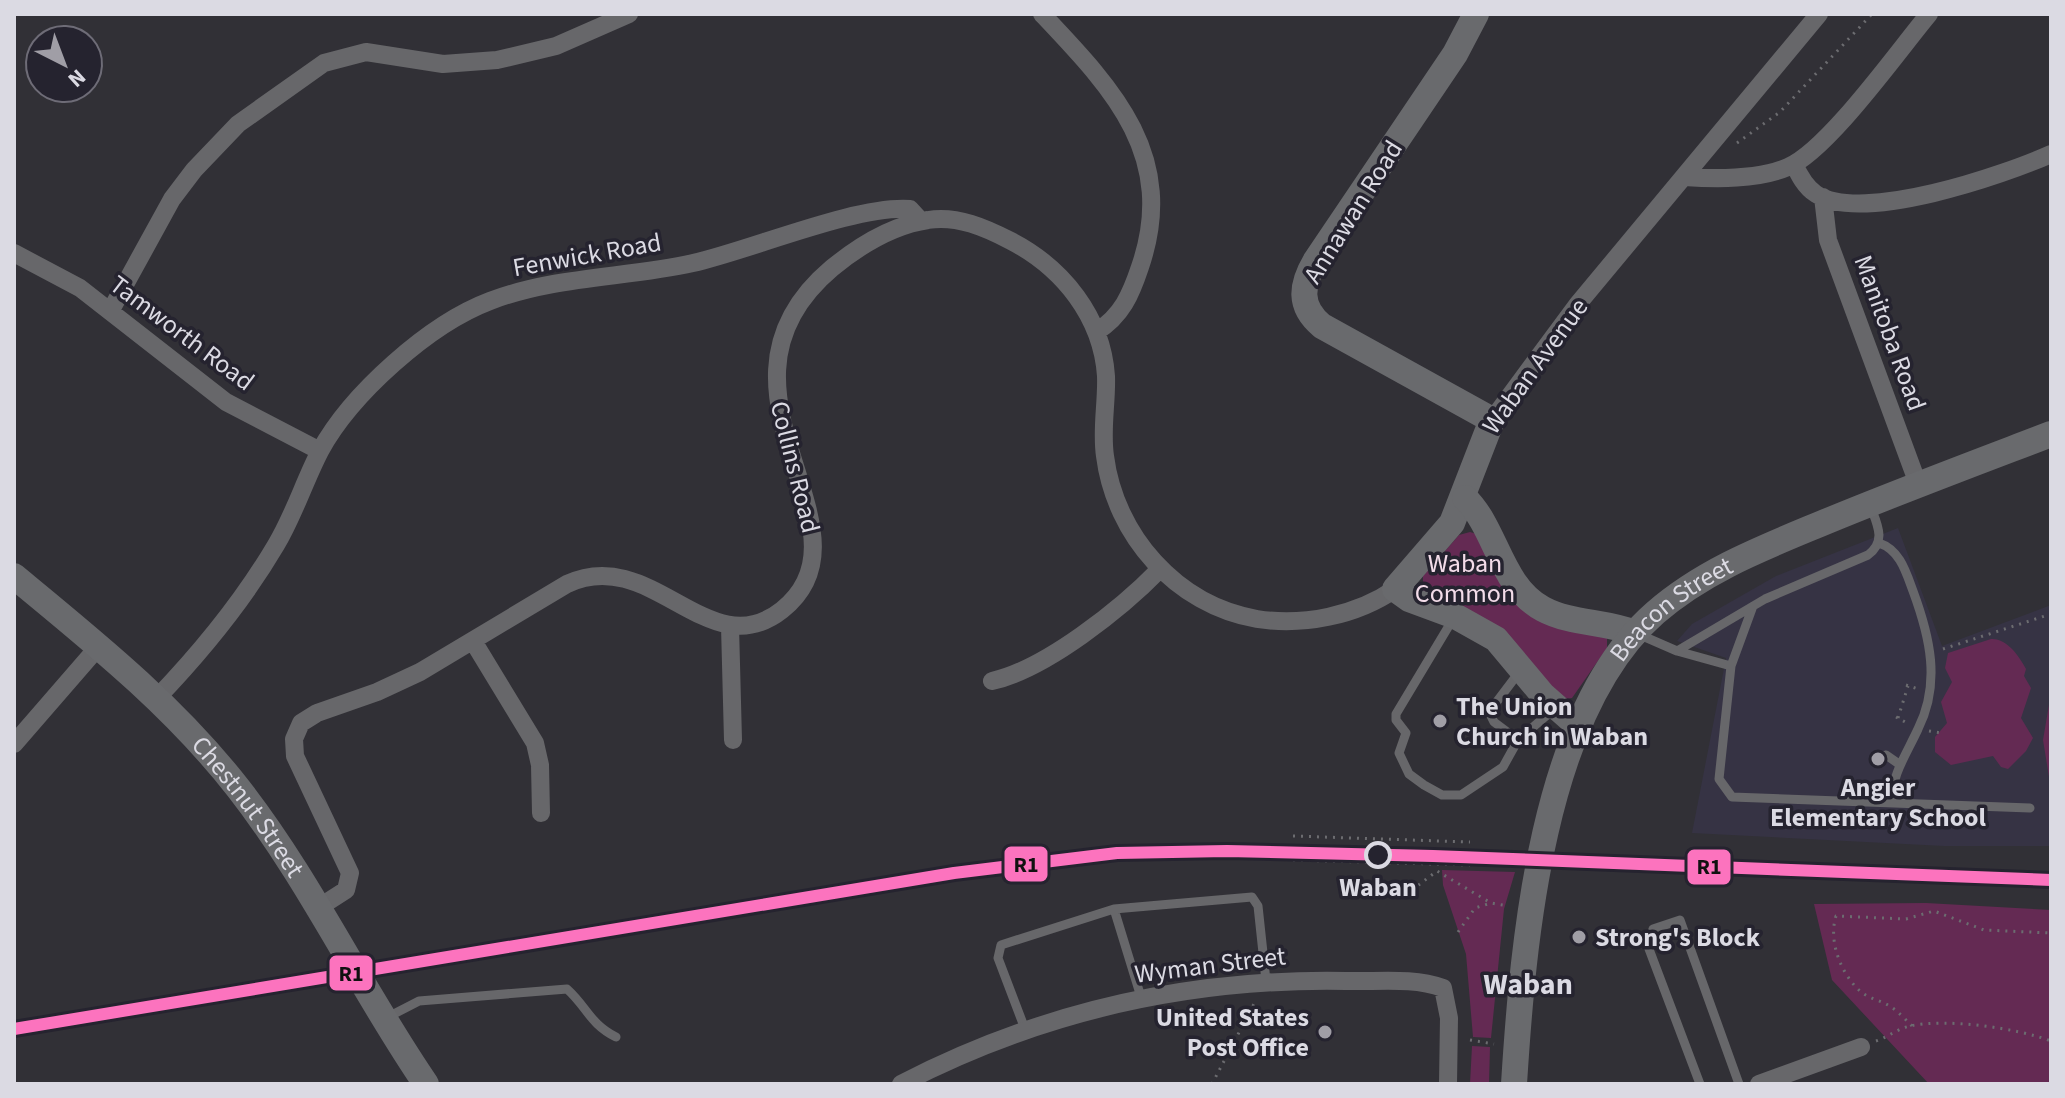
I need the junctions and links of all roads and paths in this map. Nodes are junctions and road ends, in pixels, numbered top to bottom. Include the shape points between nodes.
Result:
1 (629, 14) edge
2 (1042, 14) edge
3 (1476, 14) edge
4 (1819, 14) edge
5 (1872, 14) edge
6 (1929, 14) edge
7 (2051, 154) edge
8 (1794, 164) junction
9 (1684, 177) junction
10 (1729, 177) junction
11 (1823, 197) junction
12 (921, 221) junction
13 (14, 253) edge
14 (111, 310) junction
15 (1096, 332) junction
16 (1492, 420) junction
17 (2051, 434) edge
18 (320, 451) junction
19 (1918, 484) junction
20 (1465, 498) junction
21 (1869, 504) junction
22 (1879, 543) junction
23 (1160, 569) junction
24 (14, 576) edge
25 (1395, 589) junction
26 (1753, 605) junction
27 (2051, 614) edge
28 (1455, 616) junction
29 (730, 626) junction
30 (1635, 633) junction
31 (473, 641) junction
32 (99, 646) junction
33 (1931, 648) junction
34 (1677, 651) junction
35 (1731, 666) junction
36 (1523, 669) junction
37 (992, 681) dead end
38 (1908, 686) dead end
39 (157, 698) junction
40 (1555, 707) junction
41 (1898, 718) dead end
42 (1577, 725) junction
43 (733, 740) dead end
44 (1518, 740) junction
45 (14, 744) edge
46 (1886, 755) dead end
47 (1899, 764) junction
48 (1891, 803) junction
49 (2030, 808) dead end
50 (541, 813) dead end
51 (1293, 836) dead end
52 (1470, 842) dead end
53 (1293, 860) dead end
54 (1470, 865) dead end
55 (1412, 890) dead end
56 (1491, 903) junction
57 (1508, 906) dead end
58 (318, 908) junction
59 (1114, 909) junction
60 (1458, 932) dead end
61 (2051, 933) edge
62 (1262, 990) junction
63 (1141, 997) junction
64 (383, 1019) junction
65 (1912, 1026) junction
66 (1025, 1029) junction
67 (616, 1037) dead end
68 (1470, 1040) dead end
69 (2051, 1041) edge
70 (1494, 1044) dead end
71 (1861, 1047) joint
72 (426, 1084) edge
73 (901, 1084) edge
74 (1212, 1084) edge
75 (1448, 1084) edge
76 (1514, 1084) edge
77 (1700, 1084) edge
78 (1739, 1084) edge
79 (1759, 1084) edge

1 - 14 street via 556,46 497,60 443,64 366,52 340,57 303,76 221,139 172,199
2 - 15 street via 1120,105 1139,141 1151,184 1150,234 1132,291 1119,314
3 - 16 main road, Annawan Road via 1455,54 1316,260 1303,295 1308,312 1322,326
4 - 9 street, Waban Avenue
5 - 10 path via 1780,112 1730,149
6 - 8 street via 1826,137
7 - 11 street via 1950,190 1871,201
8 - 10 street
8 - 11 street via 1809,188
9 - 10 street
9 - 16 street, Waban Avenue via 1577,305
11 - 19 street, Manitoba Road via 1828,240
12 - 15 street, Collins Road via 946,219 977,226 1031,252 1073,291
12 - 18 street, Fenwick Road via 910,209 872,213 683,265 539,287 487,302 443,327 388,371 347,412
12 - 29 street, Collins Road via 881,236 838,264 805,297 789,324 776,363 776,391 814,534 812,569 801,591 775,615 752,625
13 - 14 street, Tamworth Road via 63,277
14 - 18 street, Tamworth Road via 226,402
15 - 23 street, Collins Road via 1106,377 1103,441 1109,476 1127,524
16 - 20 main road, Waban Avenue
17 - 19 main road, Beacon Street
18 - 39 street, Fenwick Road via 294,512 259,572
19 - 21 main road, Beacon Street
20 - 25 main road, Collins Road via 1444,534
20 - 30 main road via 1483,518 1516,584 1535,604 1556,615
21 - 22 lane
21 - 30 main road, Beacon Street via 1733,562 1677,596
22 - 26 lane via 1868,555
22 - 33 lane via 1895,552 1903,566
23 - 25 street, Collins Road via 1206,602 1266,620 1342,613
23 - 37 street via 1051,656
24 - 32 main road, Chestnut Street
25 - 28 main road
26 - 34 lane
26 - 35 lane
27 - 33 path via 1942,650
28 - 36 main road via 1496,639
28 - 44 lane via 1396,714 1406,733 1399,753 1404,767 1442,795 1461,795 1503,767
29 - 31 street via 704,618 647,585 599,575 567,584
29 - 43 street
30 - 34 lane
30 - 42 main road, Beacon Street via 1601,678
31 - 50 street via 535,743
31 - 58 street via 407,679 301,723 294,739 295,756 350,873 346,890
32 - 39 main road, Chestnut Street
32 - 45 street
33 - 47 lane via 1928,704
34 - 35 lane
35 - 48 lane via 1719,779 1732,797
36 - 40 main road
36 - 44 lane via 1489,712
38 - 41 path
39 - 58 main road, Chestnut Street via 237,787
40 - 42 main road
40 - 44 lane
42 - 76 main road, Beacon Street via 1536,885
46 - 47 lane
47 - 48 lane
48 - 49 lane
51 - 52 path
53 - 54 path
55 - 56 path via 1437,871
56 - 57 path
56 - 60 path via 1475,908
58 - 64 main road, Chestnut Street
59 - 62 lane via 1252,897 1258,906
59 - 63 lane
59 - 66 lane via 1001,945 998,958
61 - 65 path via 1984,930 1934,911 1906,919 1836,916 1836,947 1850,980
62 - 63 street, Wyman Street
62 - 74 path
62 - 75 street, Wyman Street via 1421,983 1443,988 1449,1001
63 - 66 street, Wyman Street
64 - 67 lane via 419,1001 567,989 594,1026
64 - 72 main road, Chestnut Street
65 - 69 path via 2017,1032
65 - 71 path
66 - 73 street, Wyman Street
68 - 70 path
71 - 79 street
77 - 78 lane via 1649,949 1653,929 1680,920

